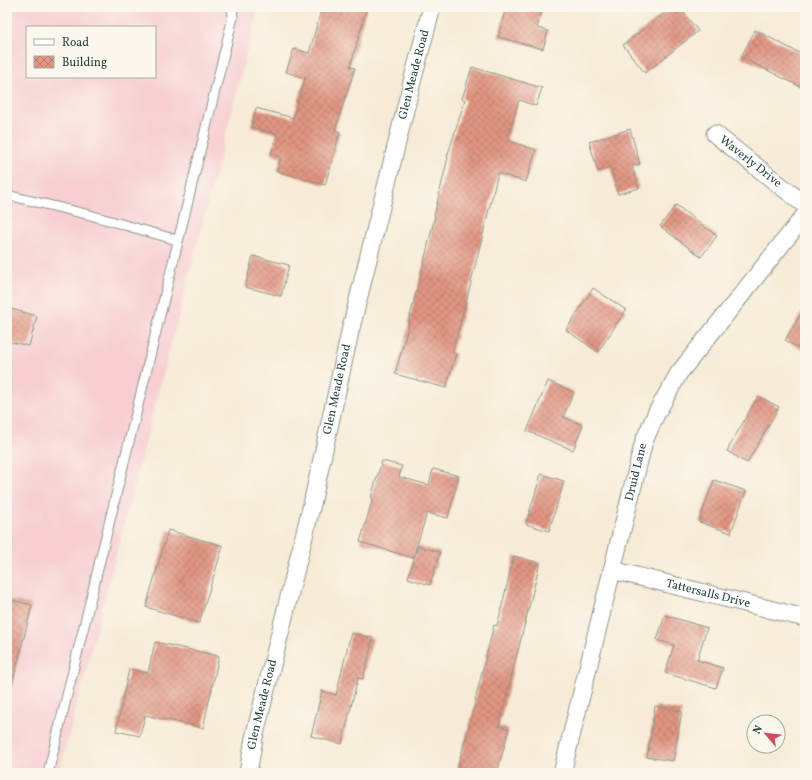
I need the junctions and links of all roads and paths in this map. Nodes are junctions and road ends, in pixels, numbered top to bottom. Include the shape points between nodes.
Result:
1 (232, 7) edge
2 (432, 7) edge
3 (715, 134) dead end
4 (7, 195) edge
5 (805, 205) edge
6 (805, 215) edge
7 (177, 240) junction
8 (612, 570) junction
9 (805, 618) edge
10 (48, 773) edge
11 (248, 773) edge
12 (562, 773) edge

1 - 7 lane via 233,17
2 - 11 street, Glen Meade Road via 350,332 312,504 254,738
3 - 5 street, Waverly Drive
4 - 7 lane
6 - 8 street, Druid Lane via 683,368 657,412 644,441
7 - 10 lane
8 - 9 street, Tattersalls Drive
8 - 12 street, Druid Lane

